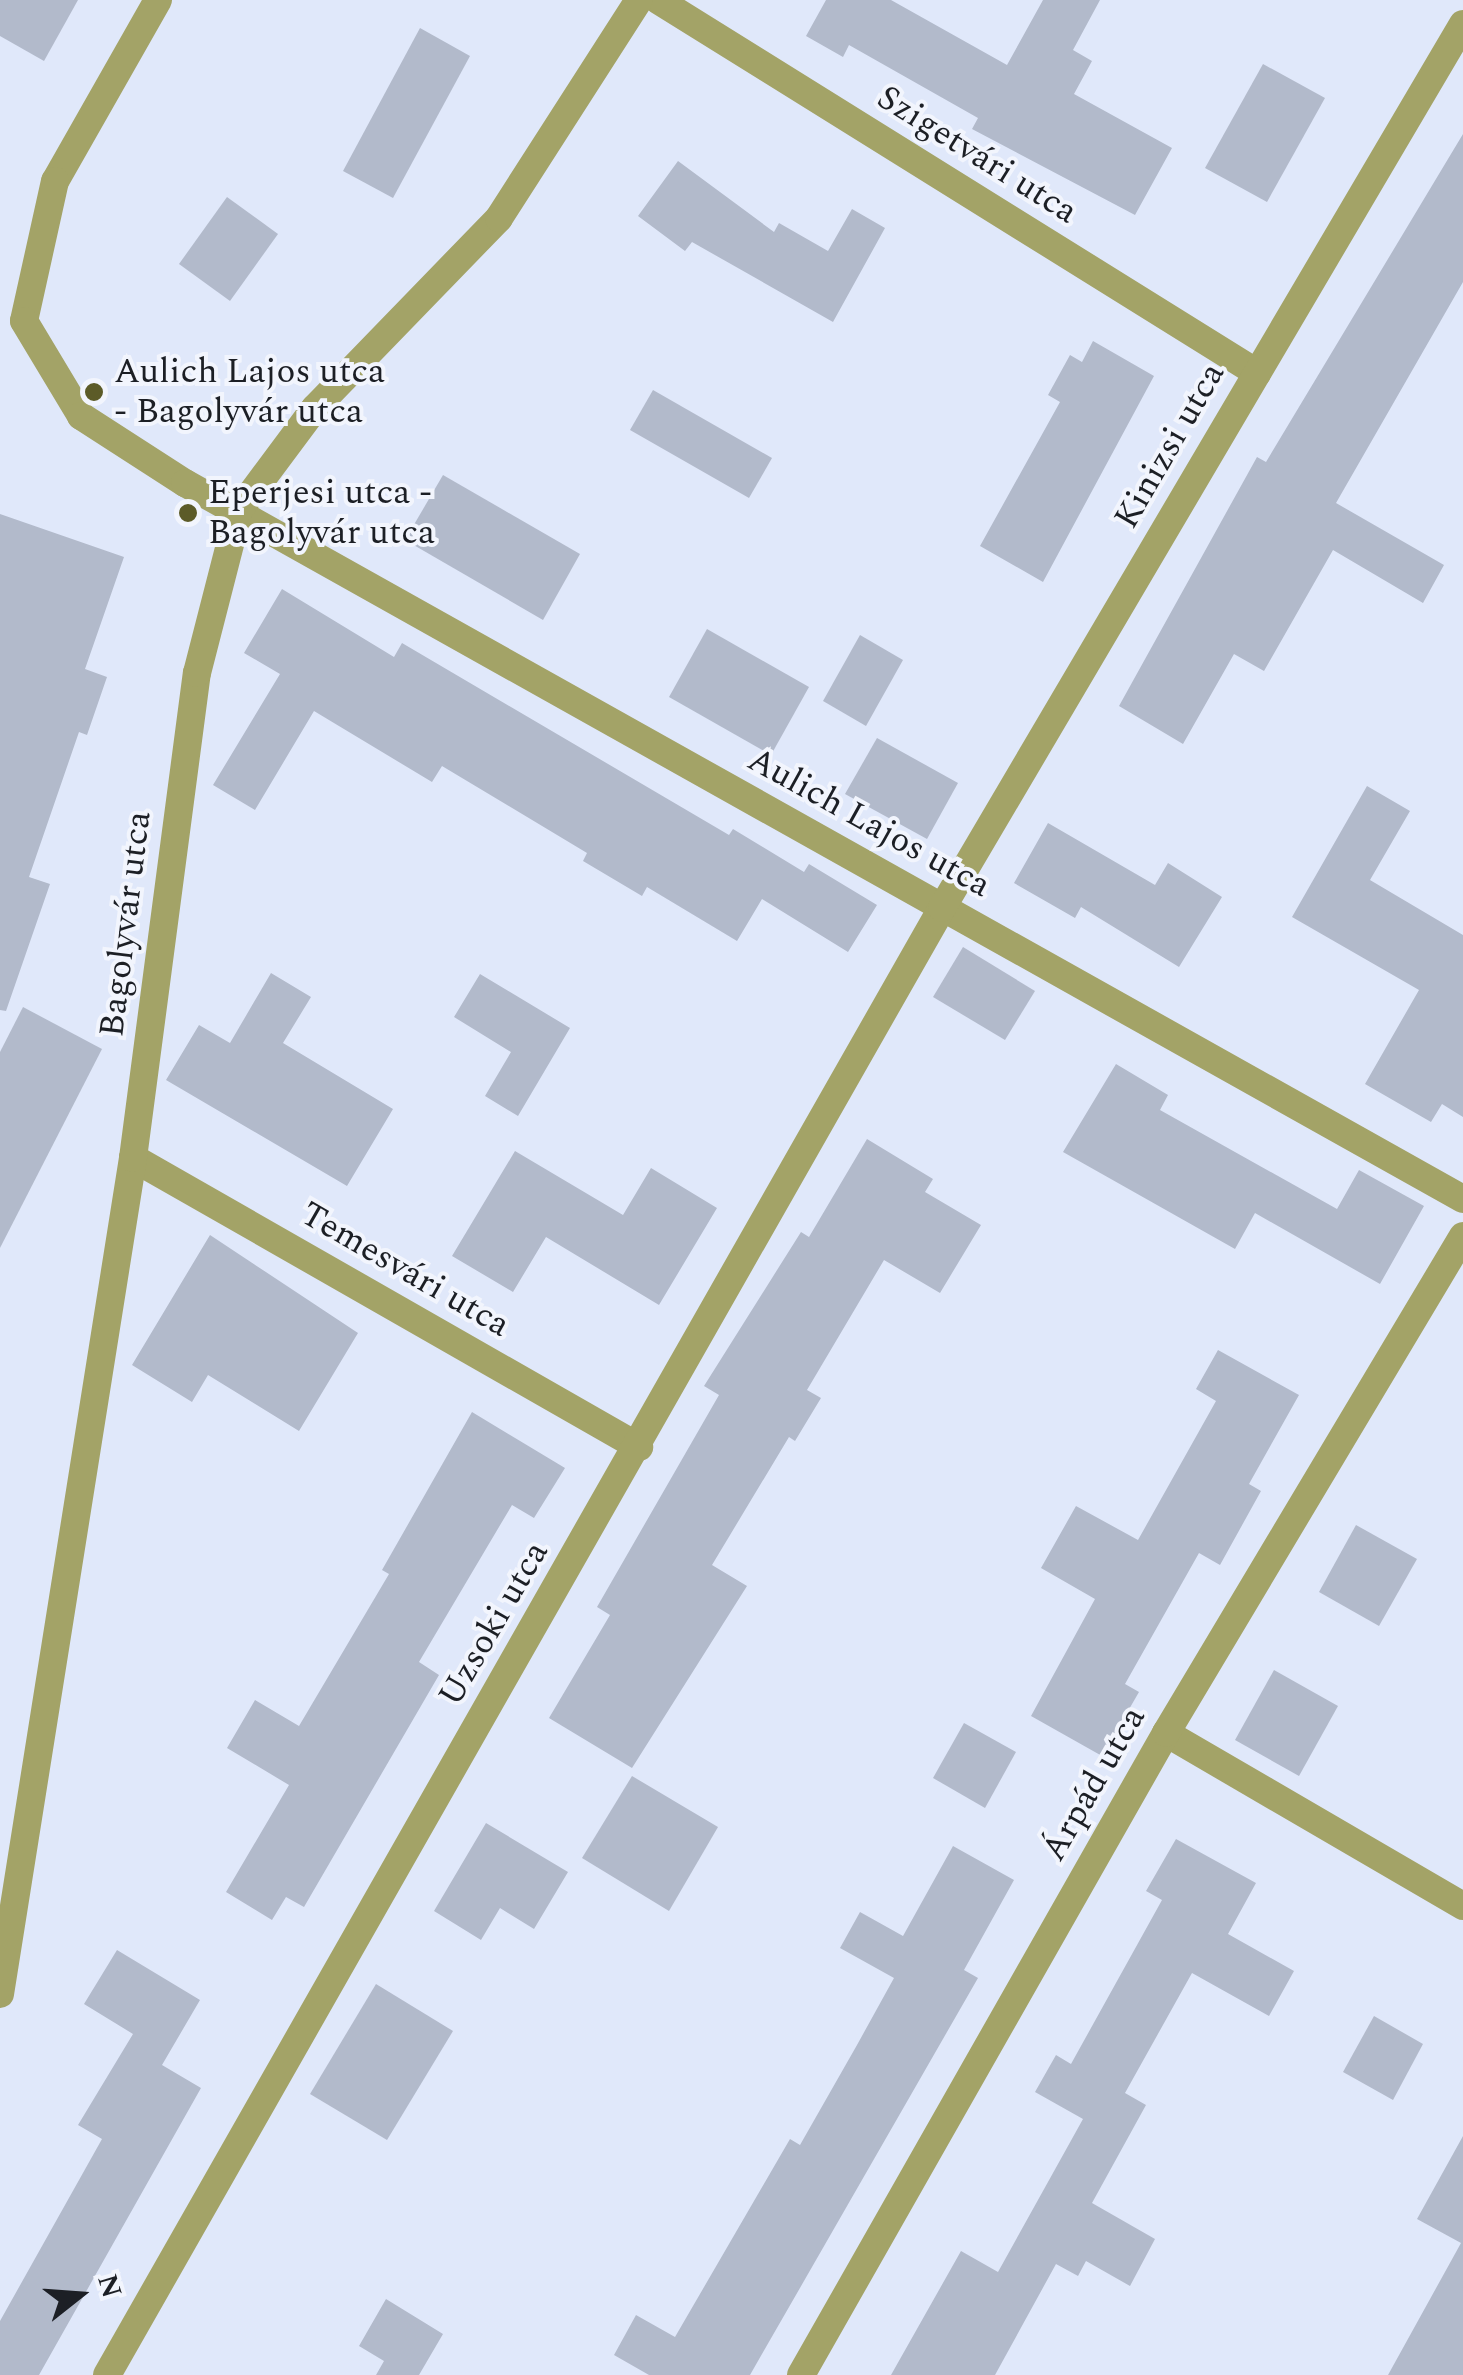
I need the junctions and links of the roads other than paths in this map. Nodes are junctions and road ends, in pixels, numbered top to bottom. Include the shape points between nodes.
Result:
1 (158, 0) edge
2 (639, 0) edge
3 (658, 0) edge
4 (1463, 24) edge
5 (24, 321) junction
6 (0, 337) edge
7 (1257, 373) junction
8 (240, 510) junction
9 (942, 908) junction
10 (133, 1158) junction
11 (1463, 1199) edge
12 (1463, 1236) edge
13 (639, 1448) junction
14 (1166, 1733) junction
15 (1463, 1906) edge
16 (0, 1994) edge
17 (107, 2375) edge
18 (801, 2375) edge

1 - 5 street via 55,181
2 - 8 street, Bagolyvár utca via 499,218 315,408
3 - 7 street, Szigetvári utca
4 - 7 street, Kinizsi utca
5 - 6 street
5 - 8 street, Aulich Lajos utca via 81,416
7 - 9 street, Kinizsi utca
8 - 9 street, Aulich Lajos utca
8 - 10 street, Bagolyvár utca via 197,673
9 - 11 street, Aulich Lajos utca
9 - 13 street, Uzsoki utca
10 - 13 street, Temesvári utca
10 - 16 street, Bagolyvár utca
12 - 14 street, Árpád utca
13 - 17 street, Uzsoki utca
14 - 15 street
14 - 18 street, Árpád utca

